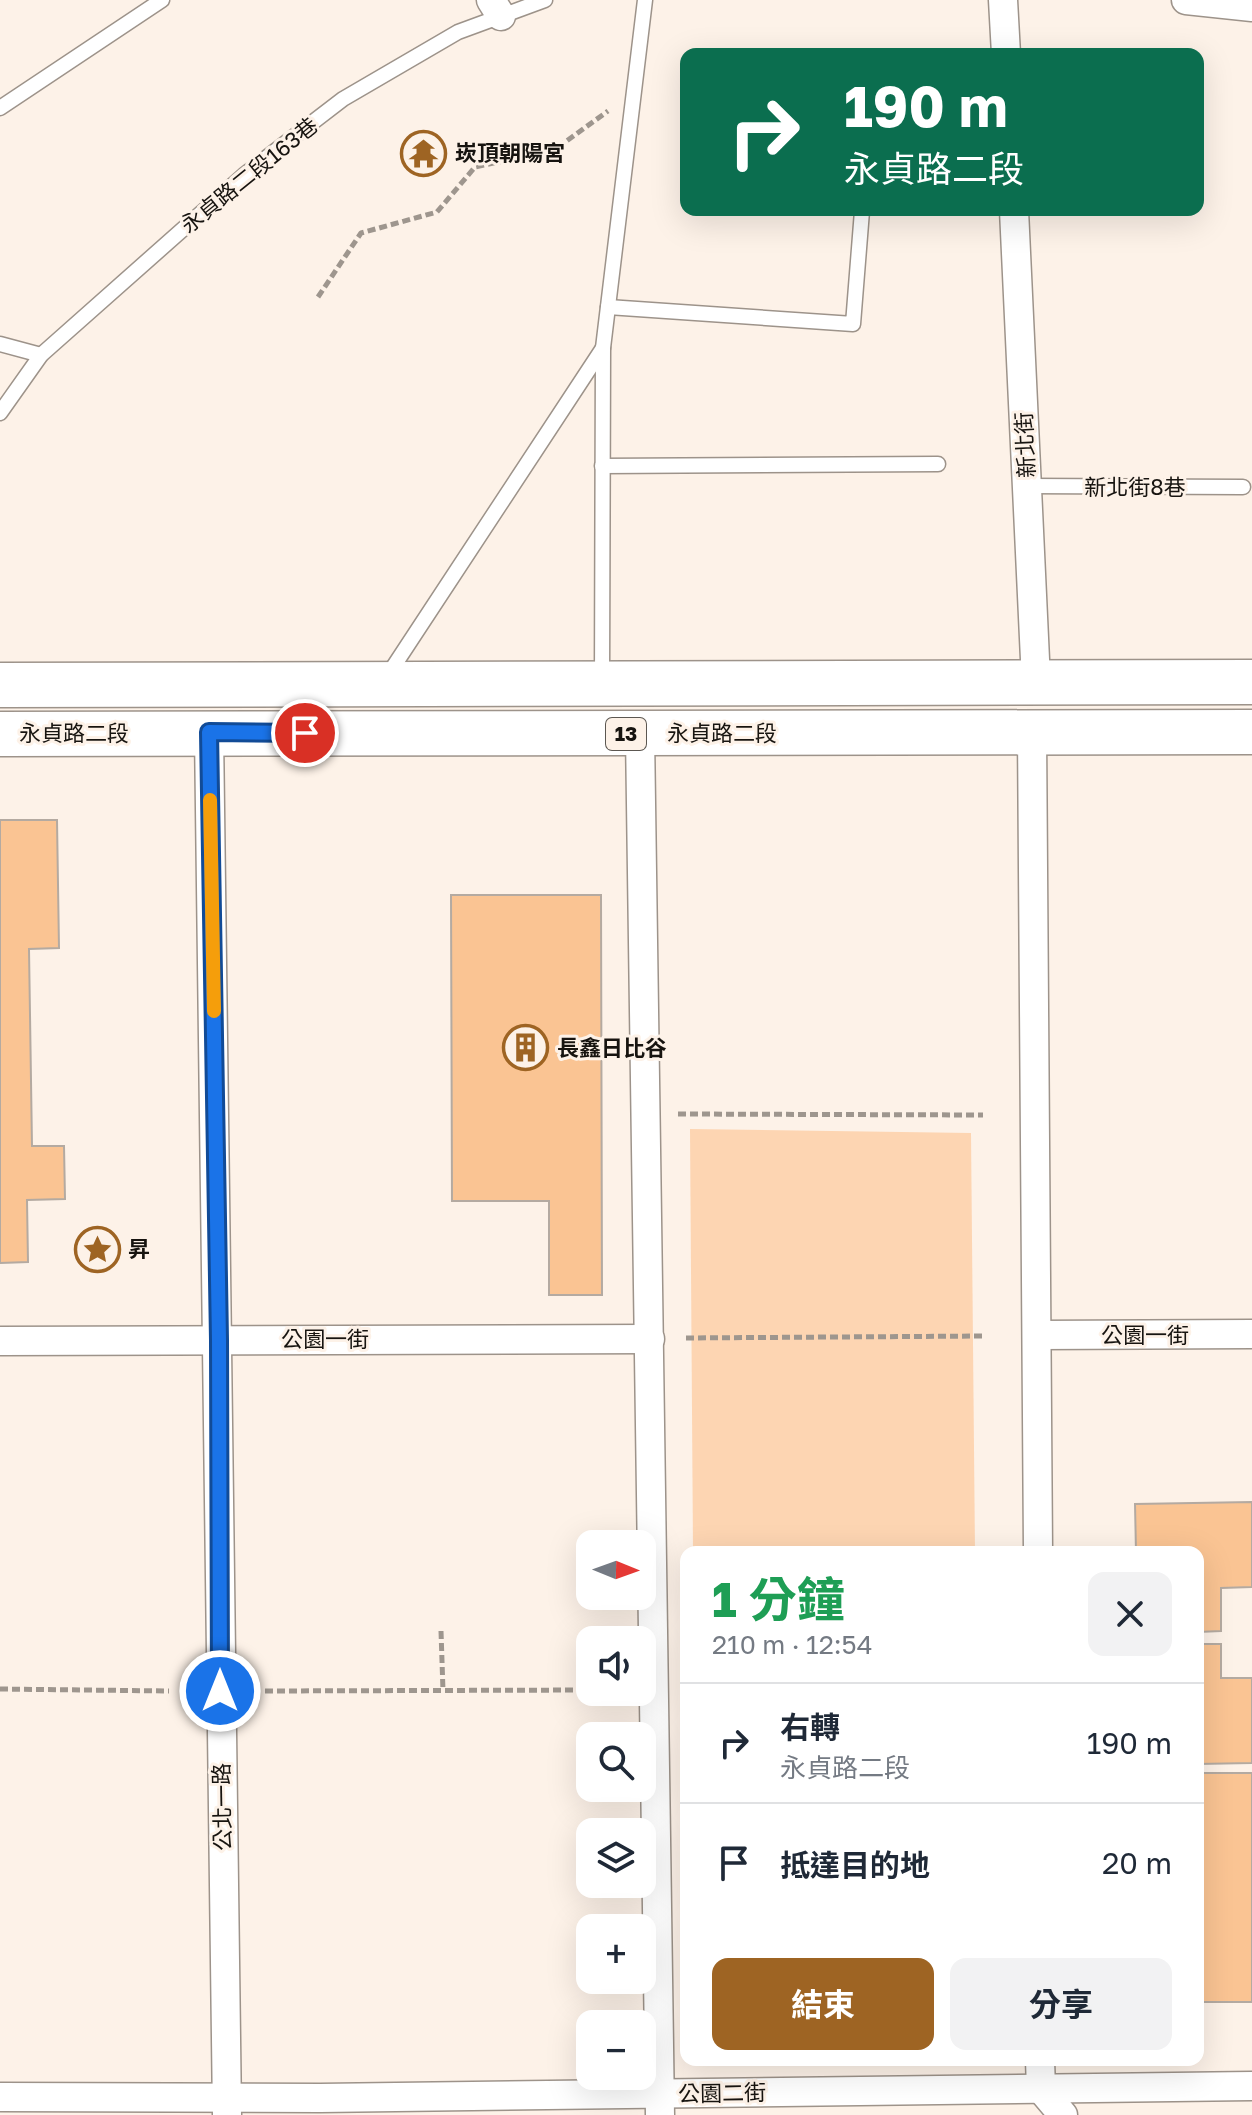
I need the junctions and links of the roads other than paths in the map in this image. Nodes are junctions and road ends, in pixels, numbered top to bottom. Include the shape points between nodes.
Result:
1 (162, 0) edge
2 (545, 0) edge
3 (645, 0) edge
4 (1003, 0) edge
5 (1186, 0) edge
6 (1252, 7) edge
7 (496, 8) edge
8 (1006, 48) edge
9 (0, 108) edge
10 (862, 216) edge
11 (1014, 216) edge
12 (608, 307) junction
13 (0, 344) edge
14 (603, 348) junction
15 (41, 355) junction
16 (0, 413) edge
17 (938, 464) dead end
18 (602, 466) junction
19 (1027, 486) junction
20 (1243, 487) dead end
21 (1036, 681) junction
22 (602, 682) junction
23 (1252, 682) edge
24 (433, 684) junction
25 (0, 685) edge
26 (381, 685) junction
27 (209, 732) junction
28 (1032, 732) junction
29 (1252, 732) edge
30 (0, 734) edge
31 (640, 734) junction
32 (432, 735) junction
33 (1252, 1334) edge
34 (1037, 1335) junction
35 (650, 1339) junction
36 (219, 1340) junction
37 (0, 1341) edge
38 (1038, 1546) edge
39 (1040, 2066) edge
40 (1252, 2086) edge
41 (1041, 2089) junction
42 (0, 2097) edge
43 (660, 2104) edge
44 (227, 2105) edge
45 (1063, 2115) edge

1 - 9 lane
2 - 7 lane, 永貞路二段163巷
3 - 12 lane
4 - 8 street
5 - 6 street
7 - 15 lane, 永貞路二段163巷 via 343,99 244,175
10 - 12 lane via 853,324
11 - 19 street, 新北街
12 - 14 lane
13 - 15 lane
14 - 18 lane
14 - 26 lane
15 - 16 lane, 永貞路二段163巷
17 - 18 lane
18 - 22 lane
19 - 20 lane, 新北街8巷
19 - 21 street, 新北街
21 - 22 main road
21 - 23 main road
22 - 24 main road
24 - 26 main road
24 - 32 main road
25 - 26 main road
27 - 30 main road, 永貞路二段 / 13
27 - 32 main road, 永貞路二段 / 13
27 - 36 street, 公北一路
28 - 29 main road, 永貞路二段 / 13
28 - 31 main road, 永貞路二段 / 13
28 - 34 street
31 - 32 main road, 永貞路二段 / 13
31 - 35 street
33 - 34 street, 公園一街
34 - 38 street
35 - 36 street, 公園一街
35 - 43 street
36 - 37 street, 公園一街
36 - 44 street, 公北一路
39 - 41 street
40 - 41 street, 公園二街
41 - 43 street, 公園二街
41 - 45 street
42 - 44 street, 公園二街
43 - 44 street, 公園二街

